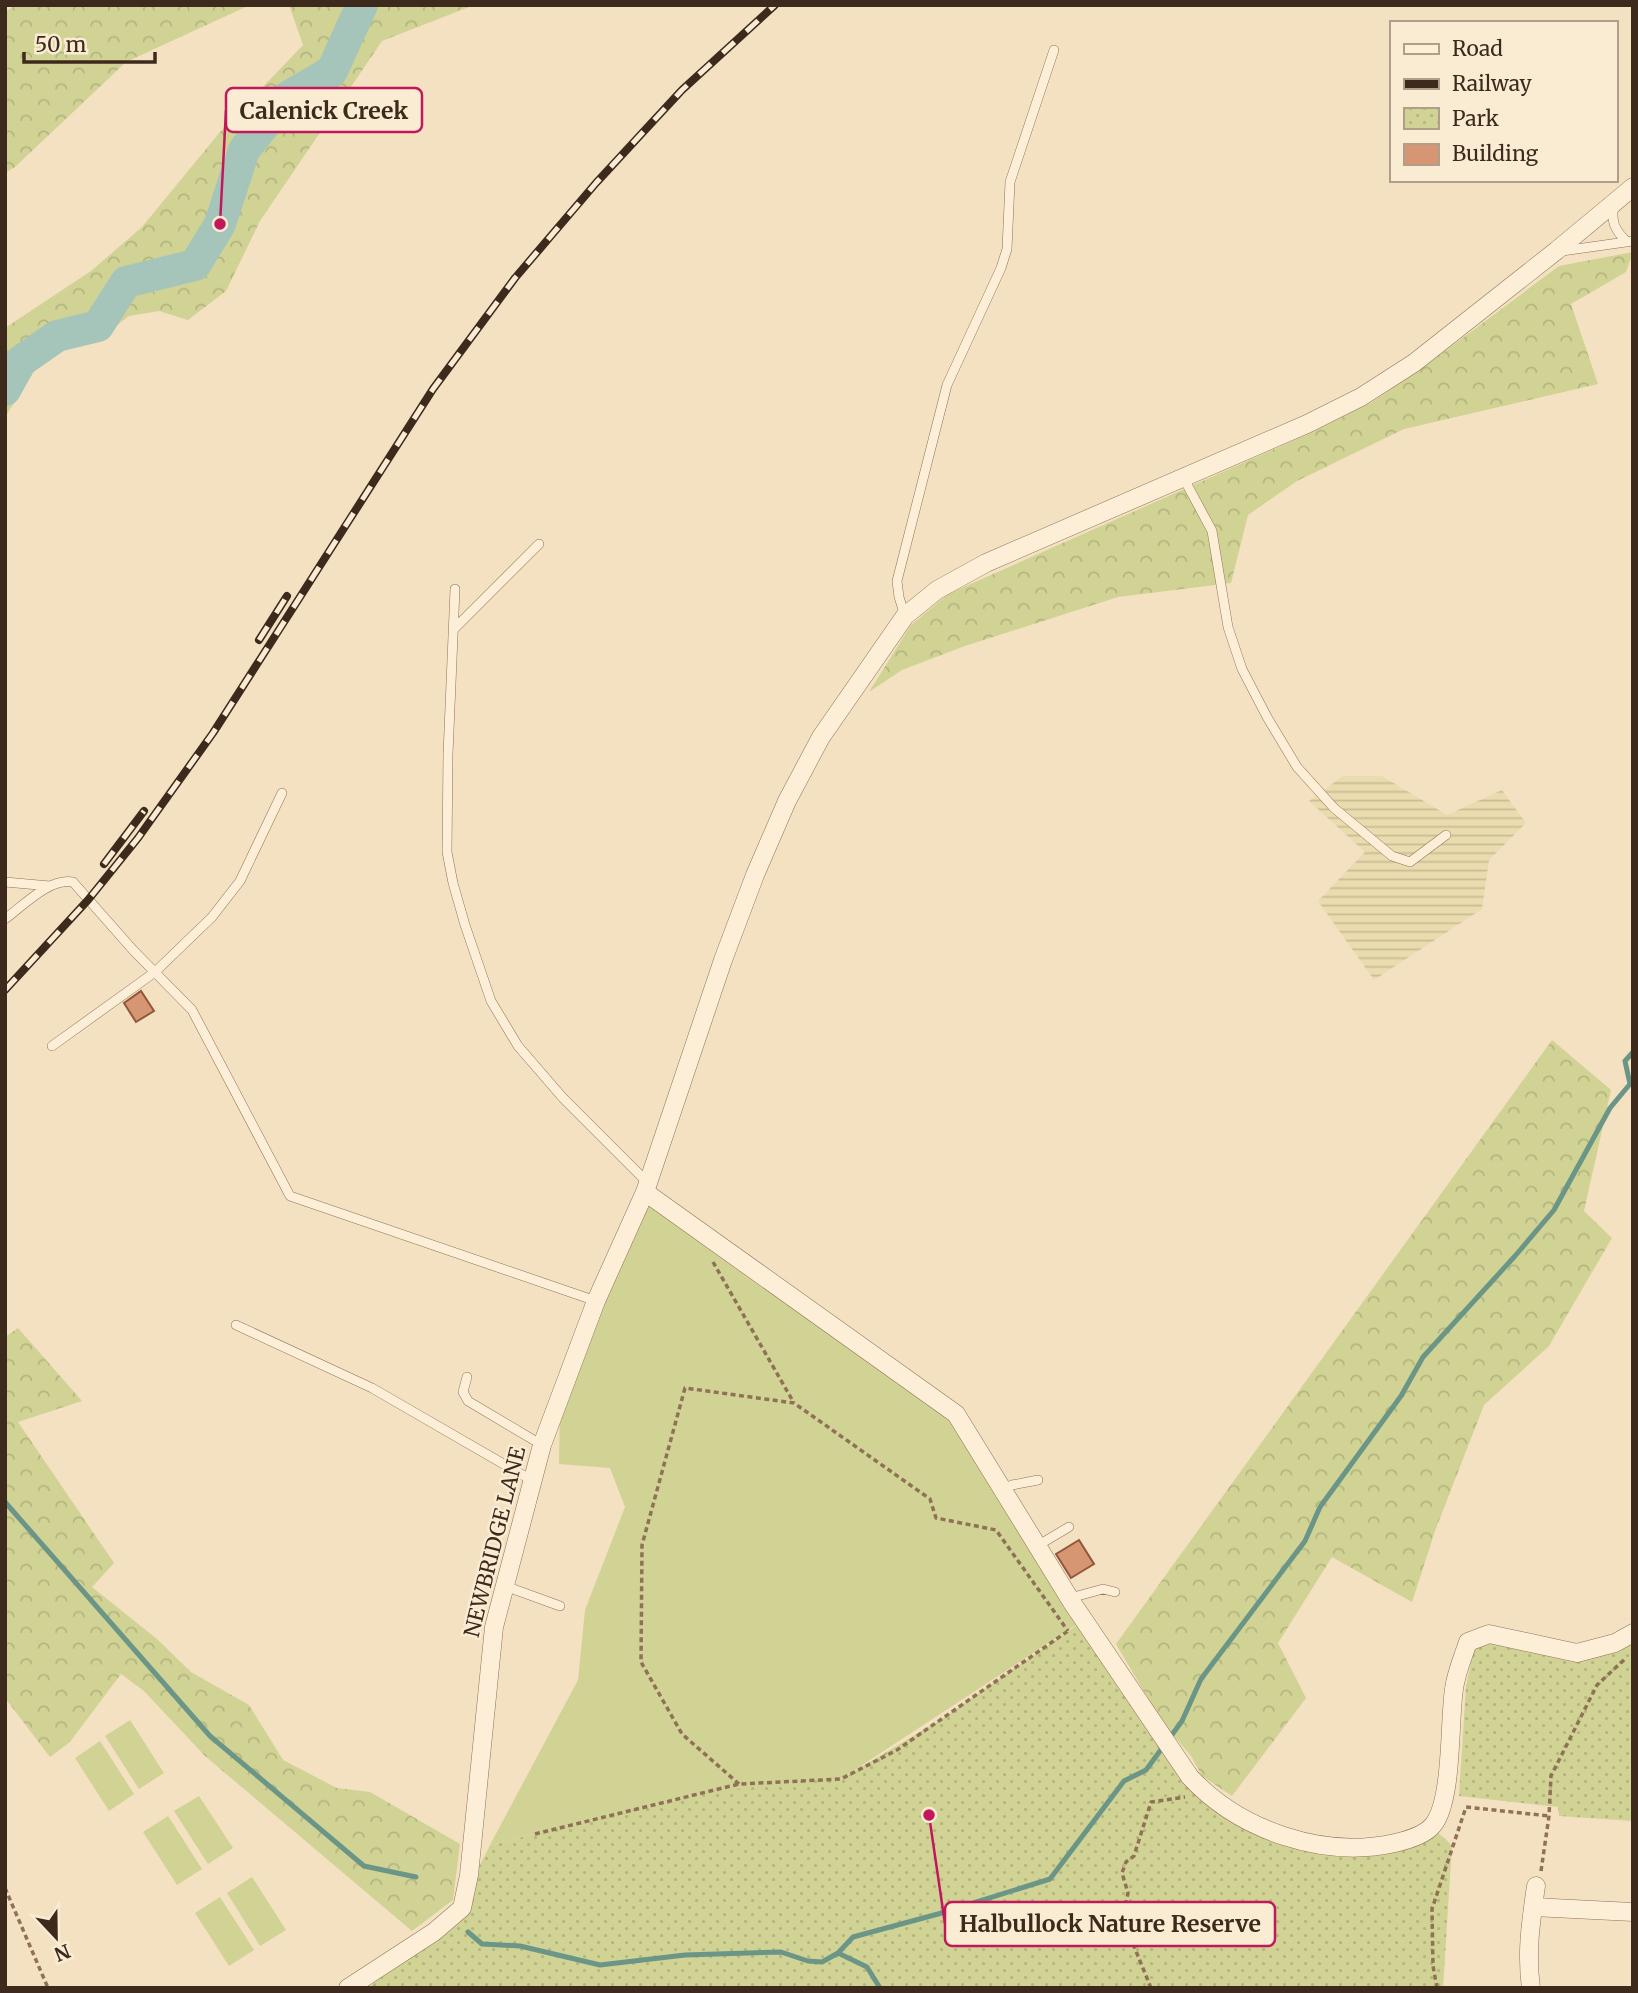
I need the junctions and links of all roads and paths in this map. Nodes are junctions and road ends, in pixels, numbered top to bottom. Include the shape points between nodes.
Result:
1 (1054, 50) dead end
2 (1633, 187) edge
3 (1615, 202) junction
4 (1629, 241) edge
5 (1556, 251) junction
6 (1183, 477) junction
7 (539, 544) dead end
8 (455, 589) dead end
9 (905, 616) junction
10 (453, 630) junction
11 (282, 793) dead end
12 (1446, 835) dead end
13 (5, 882) edge
14 (50, 886) junction
15 (5, 919) edge
16 (155, 972) junction
17 (52, 1046) dead end
18 (646, 1187) junction
19 (694, 1227) junction
20 (596, 1301) junction
21 (236, 1325) dead end
22 (467, 1377) dead end
23 (794, 1403) junction
24 (542, 1445) junction
25 (1038, 1480) dead end
26 (533, 1481) junction
27 (1003, 1490) junction
28 (1069, 1527) dead end
29 (1037, 1546) junction
30 (505, 1586) junction
31 (1115, 1592) dead end
32 (1070, 1598) junction
33 (560, 1606) dead end
34 (1633, 1633) edge
35 (1633, 1651) edge
36 (739, 1784) junction
37 (1192, 1794) dead end
38 (1549, 1815) junction
39 (535, 1834) dead end
40 (1536, 1886) joint
41 (5, 1888) edge
42 (1533, 1907) junction
43 (1633, 1912) edge
44 (48, 1988) edge
45 (348, 1988) edge
46 (1151, 1988) edge
47 (1437, 1988) edge
48 (1531, 1988) edge

1 - 9 lane via 1010,182 1007,248 1001,268 947,386 897,581
2 - 3 street, NEWBRIDGE LANE
3 - 4 lane via 1612,217 1616,230
3 - 5 street, NEWBRIDGE LANE
4 - 5 lane
5 - 6 street, NEWBRIDGE LANE via 1414,363 1361,397
6 - 9 street, NEWBRIDGE LANE via 986,564 937,590
6 - 12 lane via 1212,531 1228,627 1242,668 1297,767 1334,808 1392,856 1410,862
7 - 10 lane
8 - 10 lane
9 - 18 street, NEWBRIDGE LANE via 821,737 787,801 723,960
10 - 18 lane via 447,852 491,1001 517,1046
11 - 16 lane via 240,881
13 - 14 lane
14 - 15 lane
14 - 16 lane via 63,880 73,882
16 - 17 lane
16 - 20 lane via 192,1010 290,1196
18 - 19 street
18 - 20 street, NEWBRIDGE LANE
19 - 23 path
19 - 27 street via 956,1414
20 - 24 street, NEWBRIDGE LANE
21 - 26 lane via 372,1388
22 - 24 lane via 463,1392 468,1401
23 - 36 path via 685,1388 642,1545 641,1661 682,1734
23 - 36 path via 930,1499 936,1518 996,1530 1068,1631 897,1750 841,1779
24 - 26 street, NEWBRIDGE LANE
25 - 27 lane
26 - 30 street, NEWBRIDGE LANE
27 - 29 street
28 - 29 lane
29 - 32 street
30 - 33 lane
30 - 45 street, NEWBRIDGE LANE via 494,1627 462,1908 434,1932
31 - 32 lane via 1103,1590
32 - 34 street via 1201,1790 1249,1822 1317,1847 1382,1846 1410,1840 1433,1826 1444,1802 1454,1686 1468,1642 1489,1634 1577,1653
35 - 38 path via 1597,1685 1568,1740 1551,1776
36 - 39 path
37 - 46 path via 1151,1802 1134,1856 1122,1873 1128,1893 1125,1907 1136,1914 1131,1939
38 - 40 path
38 - 47 path via 1466,1807 1432,1909
40 - 42 street
41 - 44 path
42 - 43 street
42 - 48 street via 1527,1961

